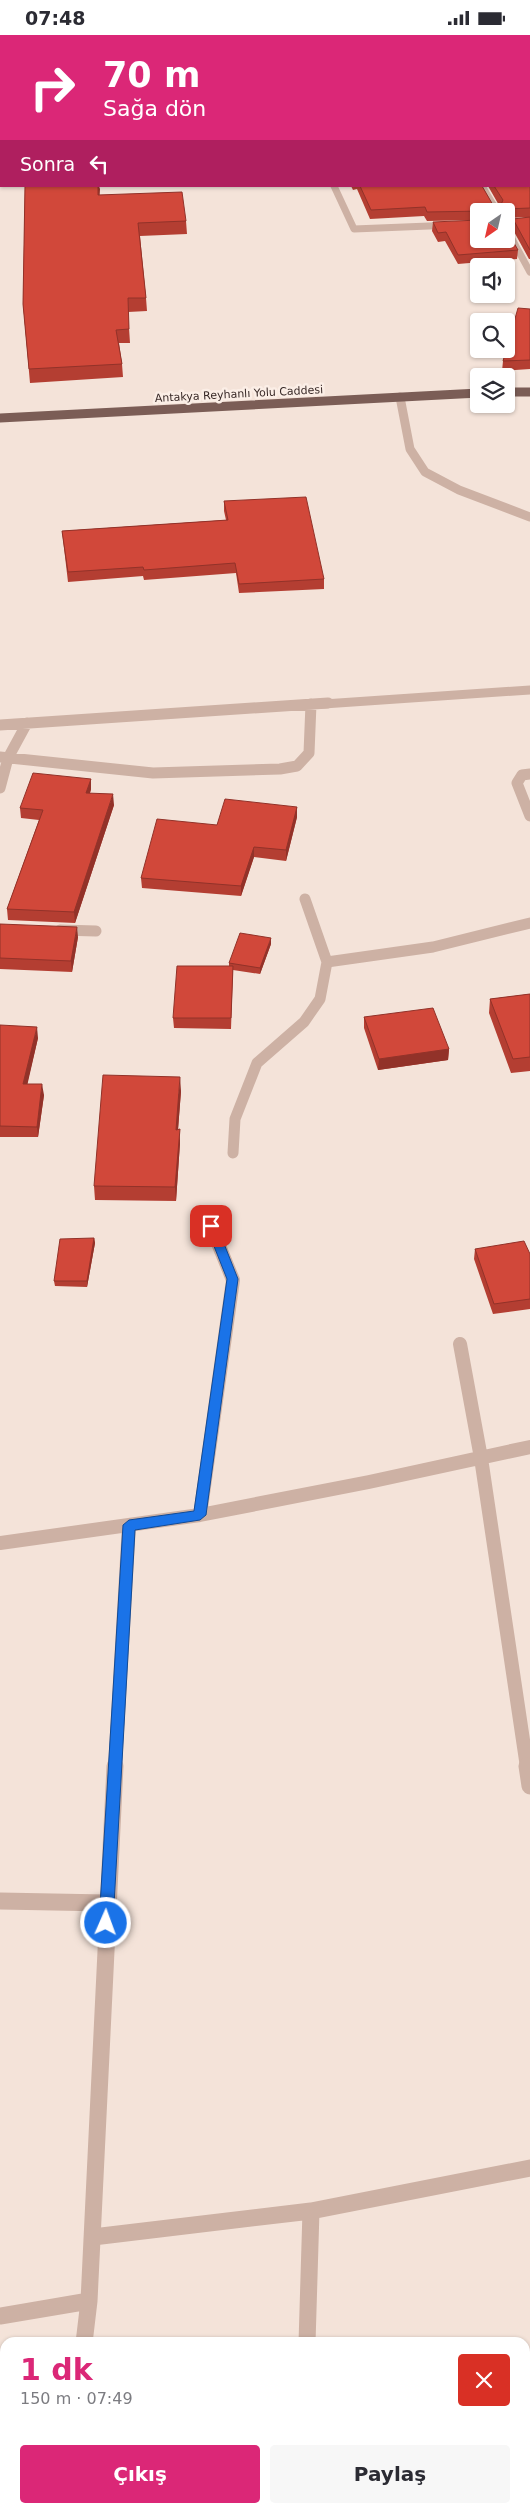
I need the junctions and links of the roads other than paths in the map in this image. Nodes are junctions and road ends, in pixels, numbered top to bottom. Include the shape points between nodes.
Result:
1 (334, 187) edge
2 (483, 187) edge
3 (492, 203) edge
4 (470, 224) edge
5 (515, 244) edge
6 (530, 272) edge
7 (530, 392) edge
8 (470, 393) edge
9 (515, 393) edge
10 (400, 397) junction
11 (0, 418) edge
12 (530, 517) edge
13 (530, 690) edge
14 (311, 704) junction
15 (27, 723) junction
16 (0, 725) edge
17 (4, 757) edge
18 (530, 774) edge
19 (0, 788) edge
20 (530, 816) edge
21 (305, 899) dead end
22 (530, 923) edge
23 (48, 929) edge
24 (96, 931) dead end
25 (327, 962) junction
26 (234, 1153) dead end
27 (211, 1226) dead end
28 (460, 1344) dead end
29 (530, 1447) edge
30 (481, 1458) junction
31 (200, 1515) junction
32 (129, 1525) junction
33 (0, 1543) edge
34 (530, 1786) edge
35 (0, 1901) edge
36 (107, 1903) junction
37 (530, 2168) edge
38 (311, 2211) junction
39 (93, 2237) junction
40 (89, 2301) junction
41 (0, 2316) edge
42 (85, 2337) edge
43 (307, 2337) edge

1 - 4 street via 354,229
2 - 3 street
5 - 6 street
7 - 9 main road
8 - 10 main road, Antakya Reyhanlı Yolu Caddesi
10 - 11 main road, Antakya Reyhanlı Yolu Caddesi
10 - 12 street via 410,449 424,472 460,490
13 - 14 street
14 - 15 street
14 - 17 street via 309,753 296,765 280,769 152,773
15 - 16 street
15 - 17 street
17 - 19 street
18 - 20 street via 522,775 517,783
21 - 25 street
22 - 25 street via 433,947
23 - 24 street
25 - 26 street via 320,999 304,1022 257,1063 235,1119
27 - 31 street via 233,1279
28 - 30 street
29 - 30 street
30 - 31 street
30 - 34 street
31 - 32 street
32 - 33 street
32 - 36 street
35 - 36 street
36 - 39 street
37 - 38 street
38 - 39 street
38 - 43 street
39 - 40 street
40 - 41 street
40 - 42 street

